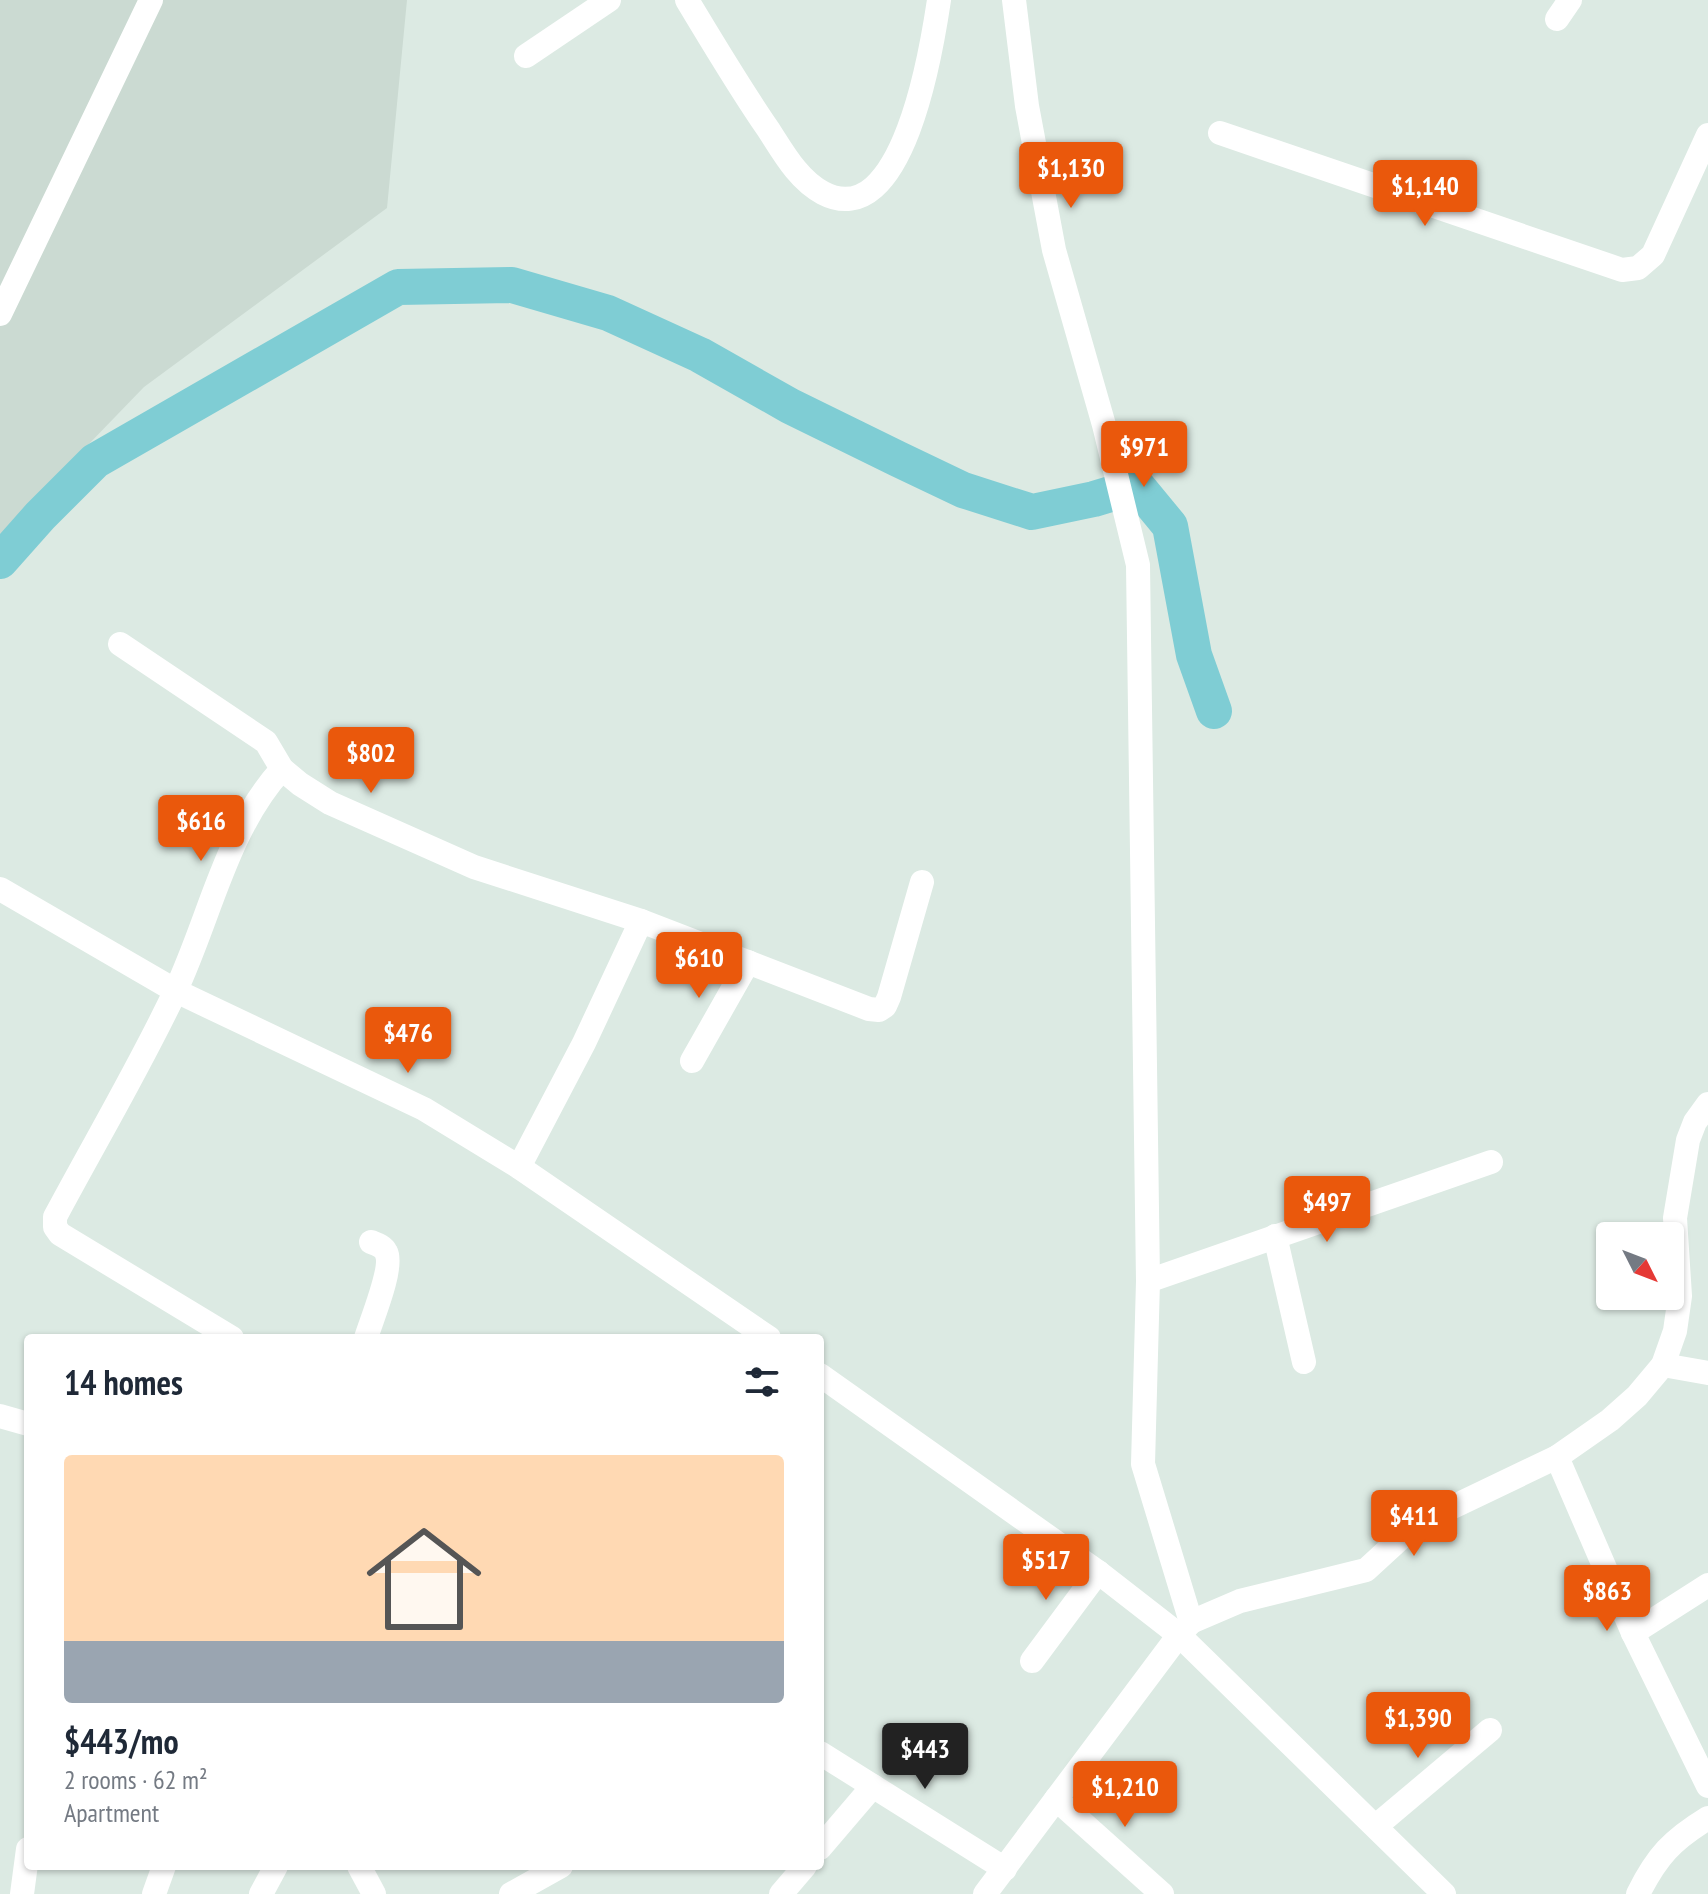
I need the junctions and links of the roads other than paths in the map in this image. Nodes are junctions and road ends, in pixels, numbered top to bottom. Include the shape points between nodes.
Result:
1 (151, 0) edge
2 (609, 0) edge
3 (687, 0) edge
4 (939, 0) edge
5 (1014, 0) edge
6 (526, 56) dead end
7 (1220, 133) dead end
8 (1708, 135) edge
9 (0, 314) edge
10 (120, 644) dead end
11 (282, 769) junction
12 (922, 882) dead end
13 (0, 889) edge
14 (641, 921) junction
15 (748, 962) junction
16 (176, 991) junction
17 (692, 1061) dead end
18 (1708, 1104) edge
19 (1491, 1162) dead end
20 (519, 1167) junction
21 (1275, 1236) junction
22 (371, 1242) dead end
23 (1148, 1281) junction
24 (225, 1334) edge
25 (367, 1334) edge
26 (763, 1334) edge
27 (1304, 1362) dead end
28 (1663, 1365) junction
29 (1708, 1373) edge
30 (824, 1378) edge
31 (0, 1416) edge
32 (24, 1423) edge
33 (1557, 1457) junction
34 (1098, 1572) junction
35 (1708, 1585) edge
36 (1185, 1628) junction
37 (1633, 1633) junction
38 (1032, 1661) dead end
39 (1490, 1730) dead end
40 (824, 1755) edge
41 (873, 1786) junction
42 (1708, 1786) edge
43 (1056, 1799) junction
44 (1708, 1818) edge
45 (1376, 1826) junction
46 (824, 1843) edge
47 (1005, 1869) junction
48 (25, 1870) edge
49 (163, 1870) edge
50 (274, 1870) edge
51 (361, 1870) edge
52 (547, 1870) edge
53 (802, 1870) edge
54 (22, 1894) edge
55 (154, 1894) edge
56 (261, 1894) edge
57 (374, 1894) edge
58 (511, 1894) edge
59 (781, 1894) edge
60 (985, 1894) edge
61 (1162, 1894) edge
62 (1444, 1894) edge
63 (1638, 1894) edge

1 - 9 street
2 - 6 street
3 - 4 street via 797,172 823,193 845,199 868,193 891,169 905,140 931,51
5 - 23 street via 1054,250 1138,565
7 - 8 street via 1622,270 1638,268 1653,255
10 - 11 street via 266,742
11 - 14 street via 330,803 474,867
11 - 16 street via 263,791 228,859
12 - 15 street via 889,997 879,1010
13 - 16 street
14 - 15 street
14 - 20 street
15 - 17 street
16 - 20 street via 424,1109
16 - 24 street via 55,1217 55,1227 68,1240
18 - 28 street via 1688,1140 1675,1218 1680,1296
19 - 21 street
20 - 26 street
21 - 23 street
21 - 27 street
22 - 25 street via 388,1257
23 - 36 street via 1143,1464
28 - 29 street
28 - 33 street via 1610,1420
30 - 34 street
31 - 32 street
33 - 36 street via 1415,1525 1366,1570 1240,1601
33 - 37 street
34 - 36 street
34 - 38 street
35 - 37 street
36 - 43 street
36 - 45 street
37 - 42 street
39 - 45 street
40 - 41 street
41 - 46 street
41 - 47 street
43 - 47 street
43 - 61 street
44 - 63 street via 1666,1848
45 - 62 street
47 - 60 street
48 - 54 street
49 - 55 street
50 - 56 street
51 - 57 street
52 - 58 street
53 - 59 street

